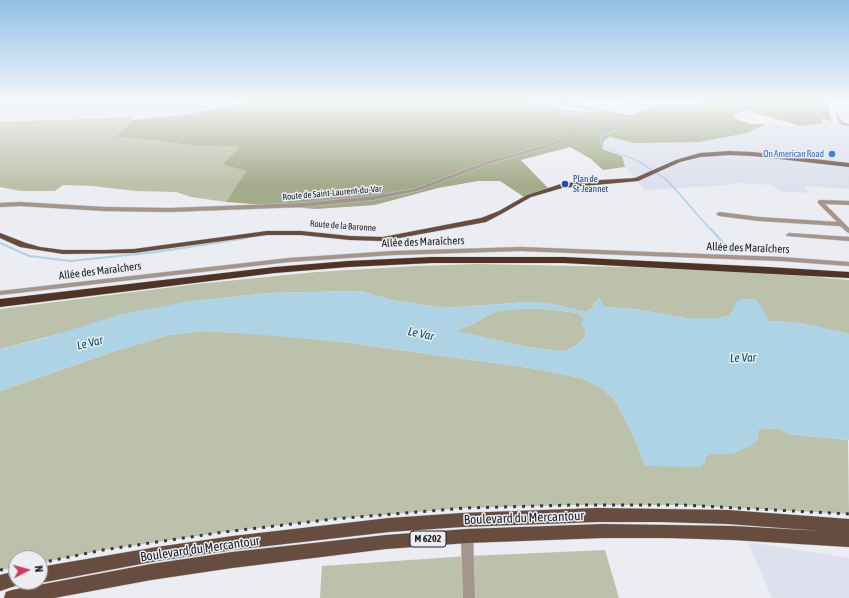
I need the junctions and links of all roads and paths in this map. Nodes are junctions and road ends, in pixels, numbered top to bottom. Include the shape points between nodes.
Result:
1 (573, 130) edge
2 (849, 165) edge
3 (849, 203) edge
4 (0, 205) edge
5 (719, 214) dead end
6 (845, 225) edge
7 (849, 231) edge
8 (0, 235) edge
9 (789, 235) dead end
10 (849, 239) edge
11 (849, 264) edge
12 (849, 271) edge
13 (849, 275) edge
14 (0, 293) edge
15 (0, 298) edge
16 (0, 303) edge
17 (849, 526) edge
18 (467, 536) junction
19 (849, 540) edge
20 (48, 574) edge
21 (12, 598) edge
22 (469, 598) edge

1 - 4 street, Route de Saint-Laurent-du-Var via 551,145 490,162 415,190 373,198 309,205 170,210
2 - 8 main road, Route de la Baronne via 721,153 686,158 631,181 561,186 529,196 483,220 383,239 267,233 149,249 62,252 23,245
3 - 6 street via 820,202
5 - 6 street
6 - 7 street
9 - 10 street
11 - 14 street, Allée des Maraîchers via 521,249 393,253 289,260
12 - 15 highway via 563,256 431,256 284,266
13 - 16 highway via 564,260 432,260 275,270
17 - 20 main road, Boulevard du Mercantour / M 6202 via 661,515 469,520 354,529 234,543
18 - 19 main road, Boulevard du Mercantour / M 6202 via 668,531
18 - 21 main road, Boulevard du Mercantour / M 6202 via 386,542 239,559 144,573
18 - 22 street

